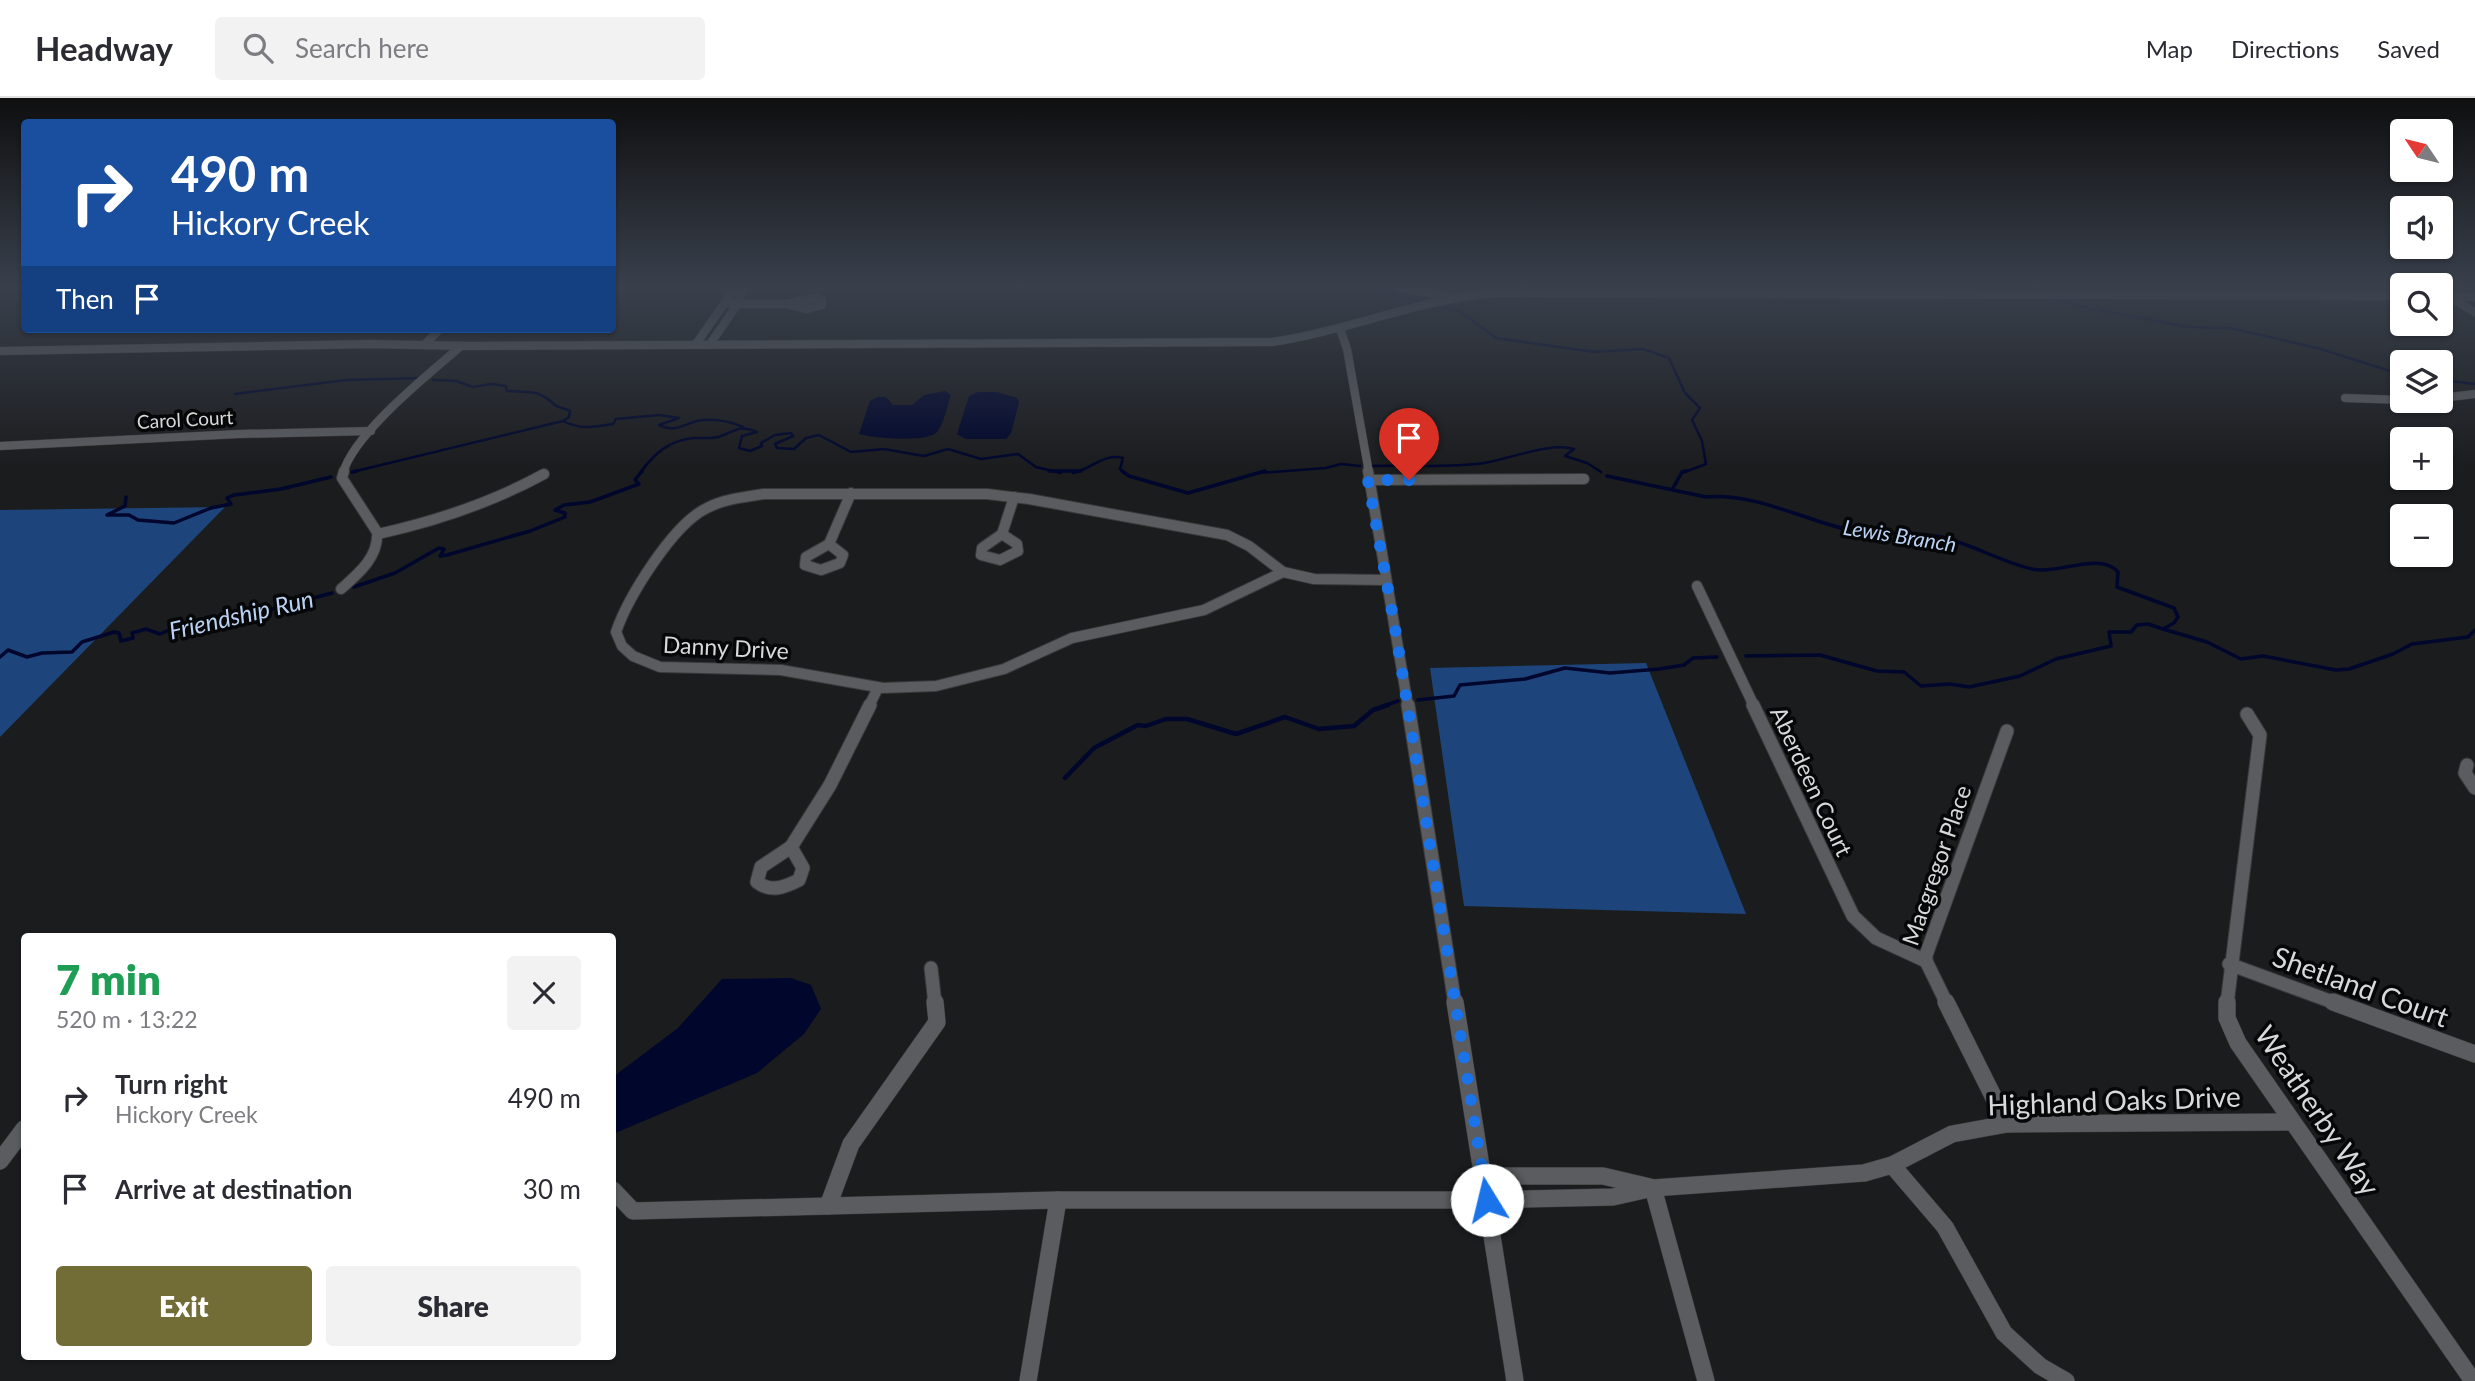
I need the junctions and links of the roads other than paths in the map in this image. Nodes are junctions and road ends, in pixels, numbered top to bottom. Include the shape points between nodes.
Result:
1 (221, 348) edge
2 (459, 348) edge
3 (1347, 348) edge
4 (0, 351) edge
5 (2475, 394) edge
6 (2453, 397) edge
7 (2345, 398) dead end
8 (2390, 400) edge
9 (371, 431) junction
10 (0, 446) edge
11 (544, 474) dead end
12 (1584, 479) dead end
13 (1368, 480) junction
14 (851, 493) junction
15 (1014, 497) junction
16 (378, 534) junction
17 (1002, 534) dead end
18 (829, 544) dead end
19 (1284, 572) junction
20 (1386, 580) junction
21 (1697, 586) dead end
22 (341, 589) dead end
23 (878, 688) junction
24 (2247, 714) dead end
25 (2007, 731) dead end
26 (2467, 765) dead end
27 (2475, 788) edge
28 (791, 847) dead end
29 (1926, 961) junction
30 (2230, 964) junction
31 (931, 968) dead end
32 (2475, 1054) edge
33 (2292, 1122) junction
34 (2007, 1124) junction
35 (21, 1133) edge
36 (0, 1161) edge
37 (1892, 1165) junction
38 (1483, 1176) junction
39 (1653, 1188) junction
40 (616, 1193) edge
41 (1058, 1200) junction
42 (1487, 1200) junction
43 (828, 1206) junction
44 (1028, 1381) edge
45 (1515, 1381) edge
46 (1706, 1381) edge
47 (2066, 1381) edge
48 (2473, 1381) edge

1 - 4 street
2 - 9 street
3 - 13 street
5 - 6 street
7 - 8 street
9 - 10 street, Carol Court
9 - 16 street via 351,452 342,471 348,490
11 - 16 street via 465,512
12 - 13 street
13 - 20 street
14 - 15 street, Danny Drive
14 - 18 street
14 - 23 street, Danny Drive via 749,495 696,512 672,534 628,605 617,632 628,652 660,667 781,670
15 - 17 street
15 - 19 street, Danny Drive via 1227,535 1252,546
16 - 22 street via 372,554
19 - 20 street, Danny Drive
19 - 23 street, Danny Drive via 1204,610 1072,638 972,680
20 - 38 street
21 - 29 street, Aberdeen Court via 1853,916 1876,938
23 - 28 street via 830,785
24 - 30 street, Weatherby Way via 2260,735
25 - 29 street, Macgregor Place via 1931,936
26 - 27 street via 2465,773
29 - 34 street, Macgregor Place
30 - 32 street, Shetland Court
30 - 33 street, Weatherby Way via 2227,1018 2238,1043
31 - 43 street via 937,1022 851,1144
33 - 34 street, Highland Oaks Drive
33 - 48 street, Weatherby Way
34 - 37 street, Highland Oaks Drive via 1952,1134
35 - 36 street
37 - 39 street, Highland Oaks Drive via 1864,1173
37 - 47 street via 1943,1225 1994,1322 2030,1359
38 - 39 street, Highland Oaks Drive via 1604,1176
38 - 42 street
39 - 42 street, Highland Oaks Drive via 1613,1197
39 - 46 street
40 - 43 street, Highland Oaks Drive via 633,1211
41 - 42 street, Highland Oaks Drive
41 - 43 street, Highland Oaks Drive
41 - 44 street
42 - 45 street

